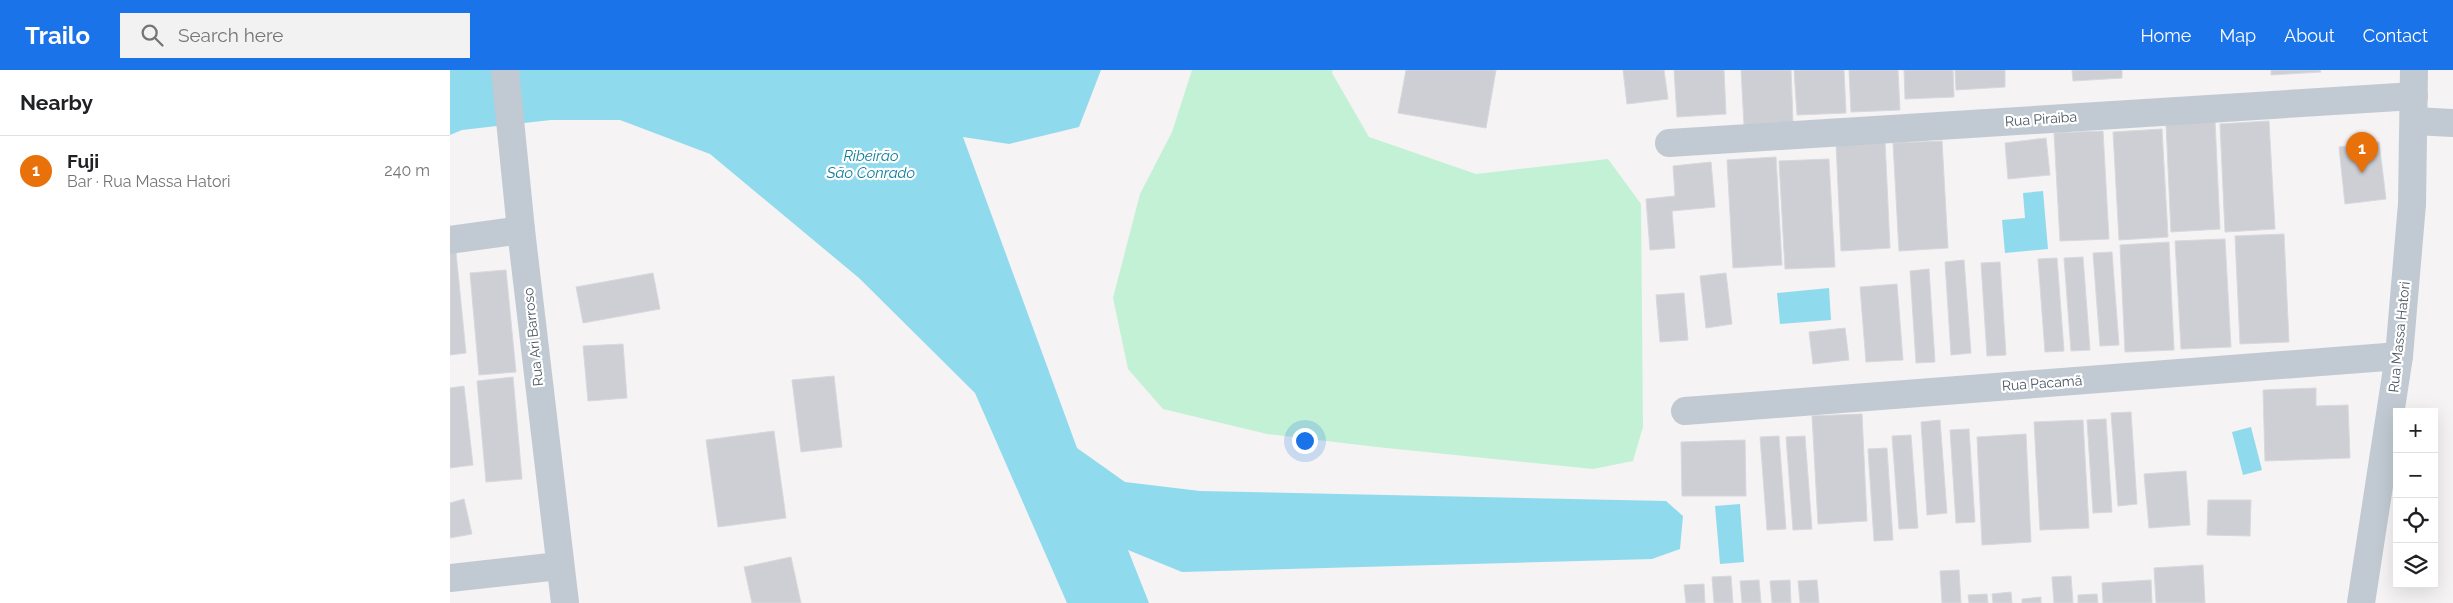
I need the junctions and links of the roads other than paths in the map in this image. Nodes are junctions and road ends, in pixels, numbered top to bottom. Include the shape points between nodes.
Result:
1 (505, 70) edge
2 (2414, 96) edge
3 (2453, 123) edge
4 (1668, 143) dead end
5 (521, 230) junction
6 (450, 240) edge
7 (2399, 356) junction
8 (1685, 411) dead end
9 (559, 566) junction
10 (450, 578) edge
11 (565, 603) edge
12 (2361, 603) edge

1 - 5 street, Rua Ari Barroso
2 - 3 street, Rua Piraiba
2 - 4 street, Rua Piraiba
2 - 7 street, Rua Massa Hatori via 2412,204
5 - 6 street
5 - 9 street, Rua Ari Barroso
7 - 8 street, Rua Pacamã
7 - 12 street, Rua Massa Hatori
9 - 10 street
9 - 11 street, Rua Ari Barroso

